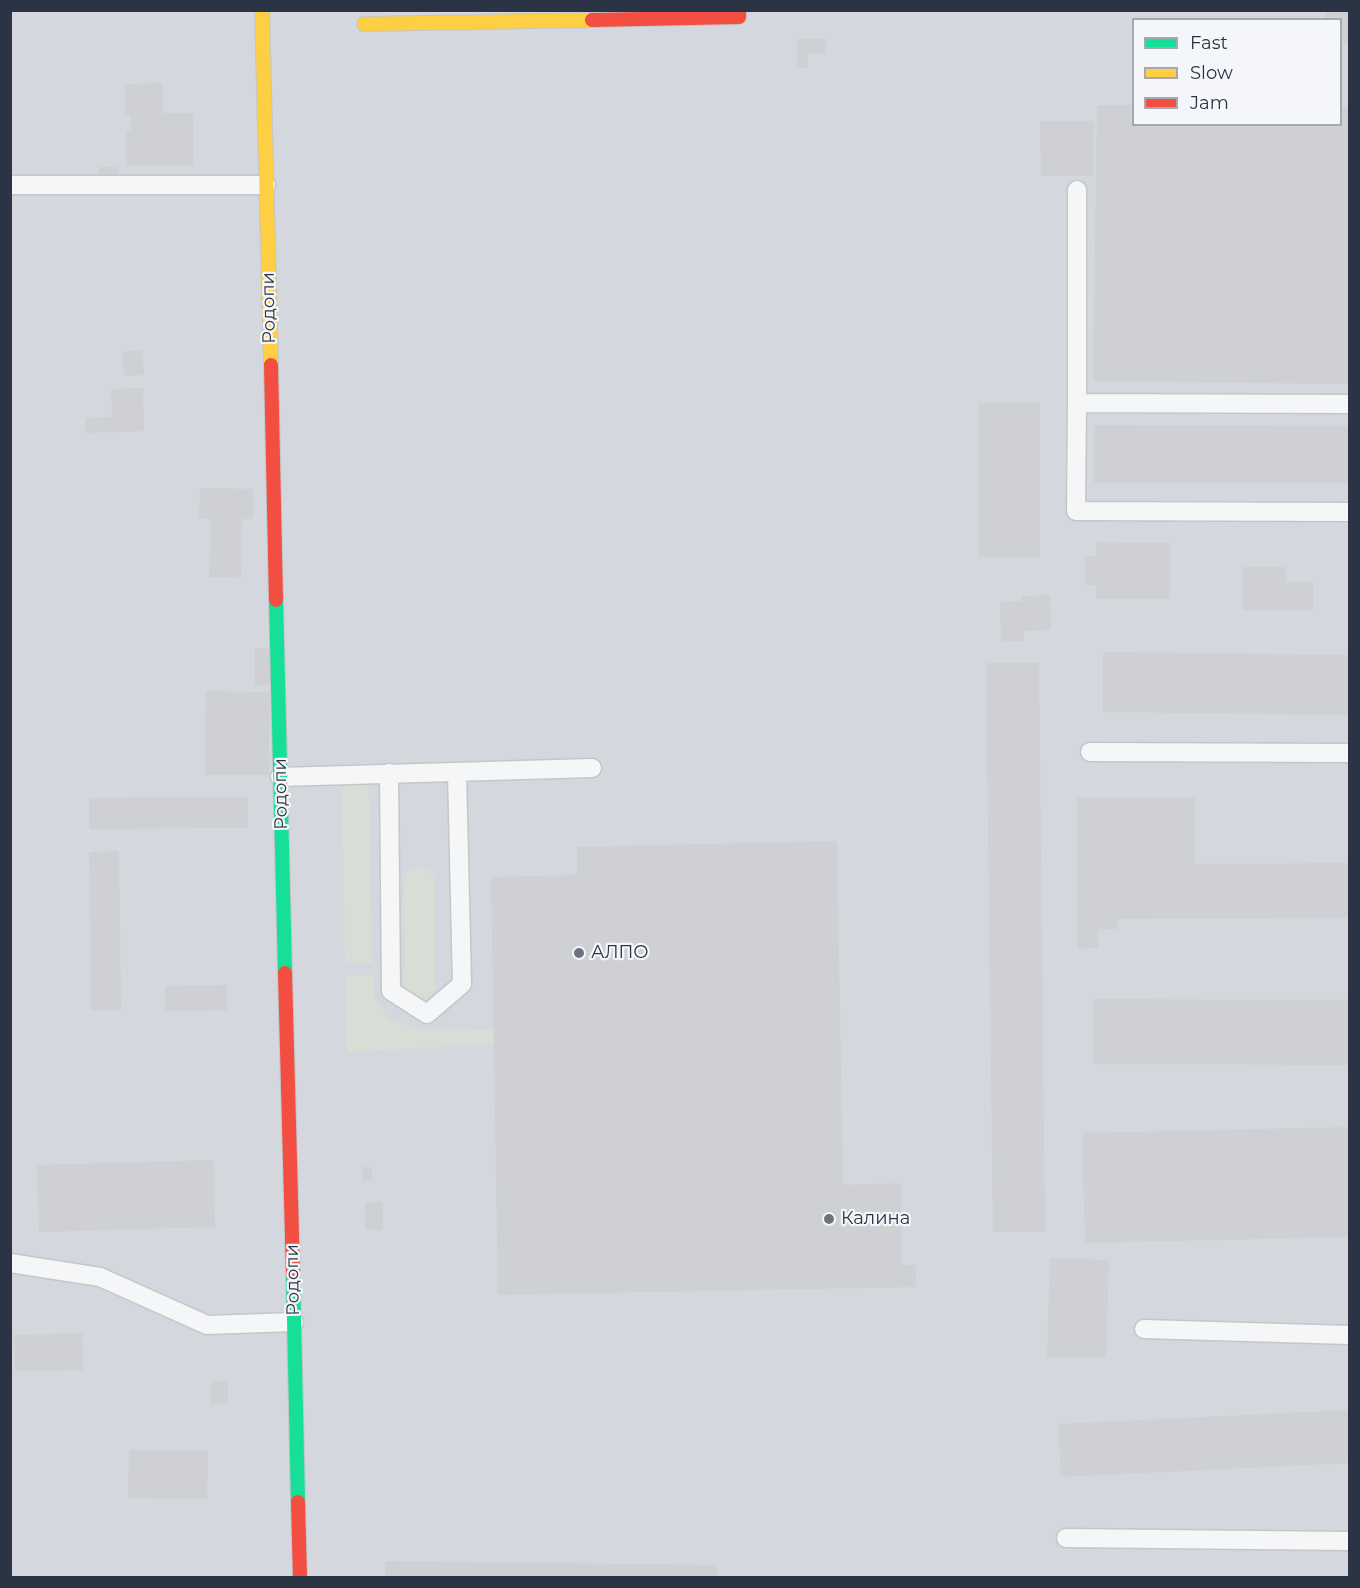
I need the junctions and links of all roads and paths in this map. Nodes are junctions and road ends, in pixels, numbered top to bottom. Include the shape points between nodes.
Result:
1 (262, 10) edge
2 (739, 10) edge
3 (364, 24) dead end
4 (10, 185) edge
5 (266, 185) junction
6 (1077, 190) dead end
7 (1077, 403) junction
8 (1350, 404) edge
9 (1350, 512) edge
10 (1090, 752) dead end
11 (1350, 753) edge
12 (592, 768) dead end
13 (457, 772) junction
14 (389, 773) junction
15 (280, 777) junction
16 (10, 1263) edge
17 (294, 1322) junction
18 (1144, 1329) dead end
19 (1350, 1335) edge
20 (1066, 1538) dead end
21 (1350, 1541) edge
22 (300, 1578) edge

1 - 5 street, Родопи
2 - 3 street via 739,17
4 - 5 lane
5 - 15 street, Родопи
6 - 7 lane
7 - 8 lane
7 - 9 lane via 1076,511
10 - 11 lane
12 - 13 lane
13 - 14 lane
13 - 14 lane via 462,984 427,1014 391,991
14 - 15 lane
15 - 17 street, Родопи
16 - 17 lane via 100,1277 207,1325
17 - 22 street, Родопи
18 - 19 lane
20 - 21 lane

